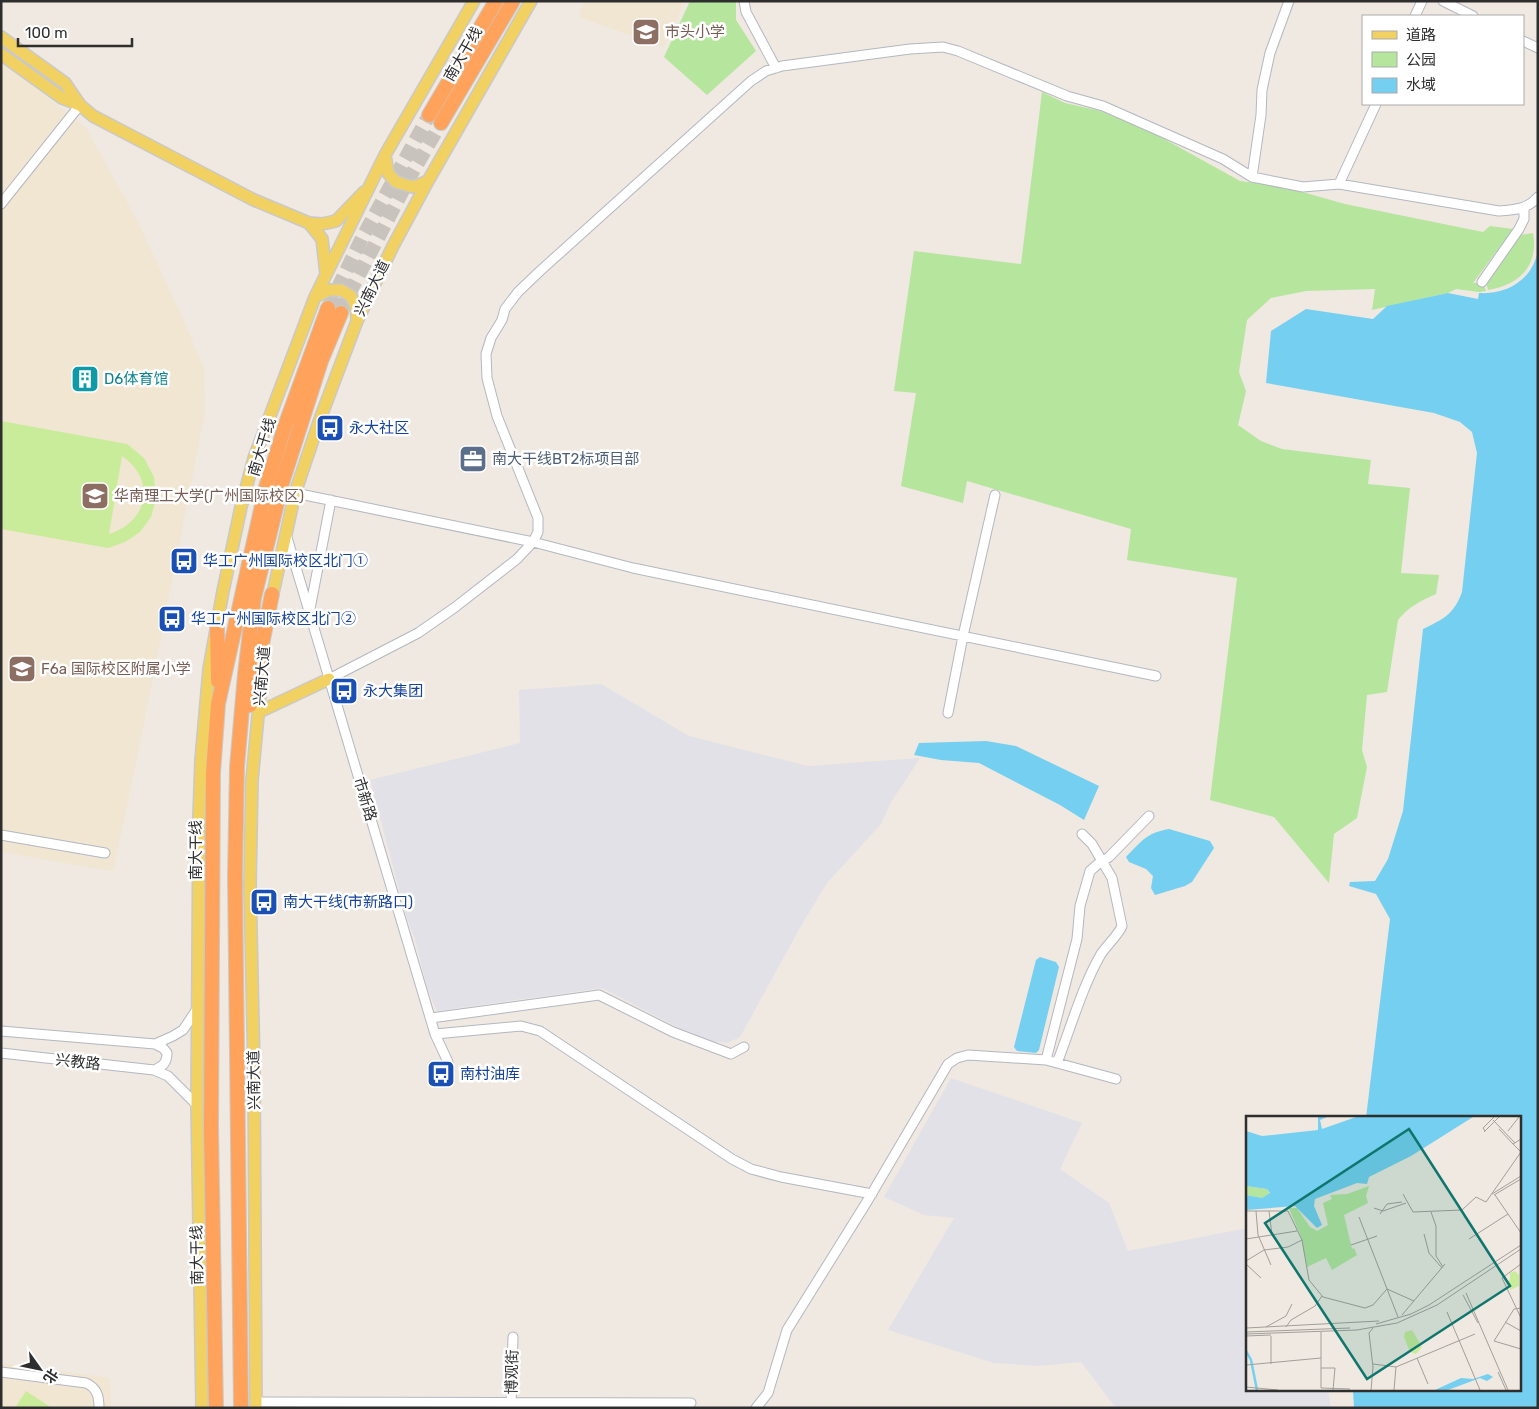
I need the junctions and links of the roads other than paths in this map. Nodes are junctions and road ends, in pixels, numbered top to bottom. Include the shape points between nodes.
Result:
1 (474, 1) edge
2 (496, 1) edge
3 (512, 1) edge
4 (531, 1) edge
5 (744, 1) edge
6 (1289, 1) edge
7 (1422, 1) edge
8 (1443, 1) edge
9 (1415, 15) edge
10 (1471, 15) edge
11 (1, 37) edge
12 (1524, 41) edge
13 (1538, 48) edge
14 (1, 54) edge
15 (776, 68) junction
16 (80, 105) junction
17 (1376, 105) edge
18 (429, 115) tunnel mouth
19 (442, 123) tunnel mouth
20 (385, 155) junction
21 (1252, 177) junction
22 (428, 181) junction
23 (371, 184) junction
24 (1339, 184) junction
25 (1538, 197) edge
26 (1, 204) edge
27 (1524, 208) junction
28 (309, 224) junction
29 (326, 275) junction
30 (1482, 282) dead end
31 (316, 297) junction
32 (357, 321) junction
33 (295, 493) junction
34 (995, 495) dead end
35 (332, 500) junction
36 (286, 534) junction
37 (533, 542) junction
38 (272, 594) junction
39 (309, 612) junction
40 (217, 628) junction
41 (964, 636) junction
42 (1156, 676) dead end
43 (329, 679) junction
44 (218, 704) junction
45 (259, 712) junction
46 (948, 713) dead end
47 (237, 767) junction
48 (1149, 816) dead end
49 (1082, 834) dead end
50 (1, 835) edge
51 (104, 853) dead end
52 (1102, 861) junction
53 (197, 1009) junction
54 (431, 1018) junction
55 (1, 1031) edge
56 (435, 1034) junction
57 (155, 1044) junction
58 (744, 1047) dead end
59 (1, 1053) edge
60 (1046, 1060) junction
61 (448, 1062) dead end
62 (1057, 1062) junction
63 (154, 1070) junction
64 (1116, 1079) dead end
65 (197, 1105) junction
66 (872, 1194) junction
67 (512, 1337) dead end
68 (1, 1372) edge
69 (691, 1403) dead end
70 (256, 1405) edge
71 (511, 1405) edge
72 (99, 1408) edge
73 (202, 1408) edge
74 (216, 1408) edge
75 (241, 1408) edge
76 (756, 1408) edge

1 - 20 main road
2 - 18 highway, 南大干线
3 - 19 highway, 南大干线
4 - 22 main road, 兴南大道
5 - 15 street via 746,12
6 - 21 street via 1270,53 1264,81
7 - 9 street
8 - 10 street
11 - 16 main road via 65,83
12 - 13 street
14 - 16 main road via 62,98
15 - 21 street via 943,47 1067,96 1111,109 1223,159
15 - 37 street via 751,81 540,271 505,309 486,354 487,378 497,416 538,518 538,532
16 - 26 street
16 - 28 main road via 94,116 254,200
17 - 24 street
20 - 22 main road via 388,173 396,182 412,187
20 - 23 main road
21 - 24 street via 1303,187
22 - 32 main road, 兴南大道 via 392,246
23 - 28 main road via 336,221
23 - 29 main road
24 - 27 street via 1499,211
25 - 27 street
27 - 30 street via 1520,229
28 - 29 main road via 322,239
29 - 31 main road
31 - 32 main road via 329,290 341,290 351,296 356,306
31 - 40 main road via 254,458
32 - 33 main road, 兴南大道
33 - 35 street
33 - 36 main road, 兴南大道
34 - 41 street
35 - 37 street
35 - 39 street
36 - 38 main road, 兴南大道
36 - 39 street, 市新路
37 - 41 street via 633,568
37 - 43 street via 517,559 418,634
38 - 45 main road, 兴南大道
38 - 47 highway
39 - 43 street, 市新路
40 - 44 highway
40 - 53 main road via 209,670 198,817
41 - 42 street
41 - 46 street
43 - 45 main road
43 - 54 street, 市新路
44 - 47 highway, 南大干线 via 266,487 285,426 334,310 282,483 256,589
44 - 74 highway, 南大干线 via 213,773 211,1119
45 - 70 main road, 兴南大道 via 252,780 250,884
47 - 75 highway, 南大干线 via 235,876
48 - 52 street
49 - 52 street
50 - 51 street
52 - 60 street via 1090,871 1085,886 1077,939
52 - 62 street via 1112,878 1122,926 1101,954
53 - 57 street via 183,1030
53 - 65 main road
54 - 56 street, 市新路
54 - 58 street via 599,995 673,1032 731,1054
55 - 57 street, 兴教路
56 - 61 street, 市新路
56 - 66 street via 522,1026 540,1031 750,1169
57 - 63 street via 167,1053 167,1061
59 - 63 street, 兴教路
60 - 62 street
60 - 66 street via 968,1055 948,1064
62 - 64 street
63 - 65 street via 168,1076
65 - 73 main road
66 - 76 street via 787,1330 768,1393
67 - 71 street, 博观街
68 - 72 street via 86,1383 97,1392
69 - 71 street
70 - 71 street

